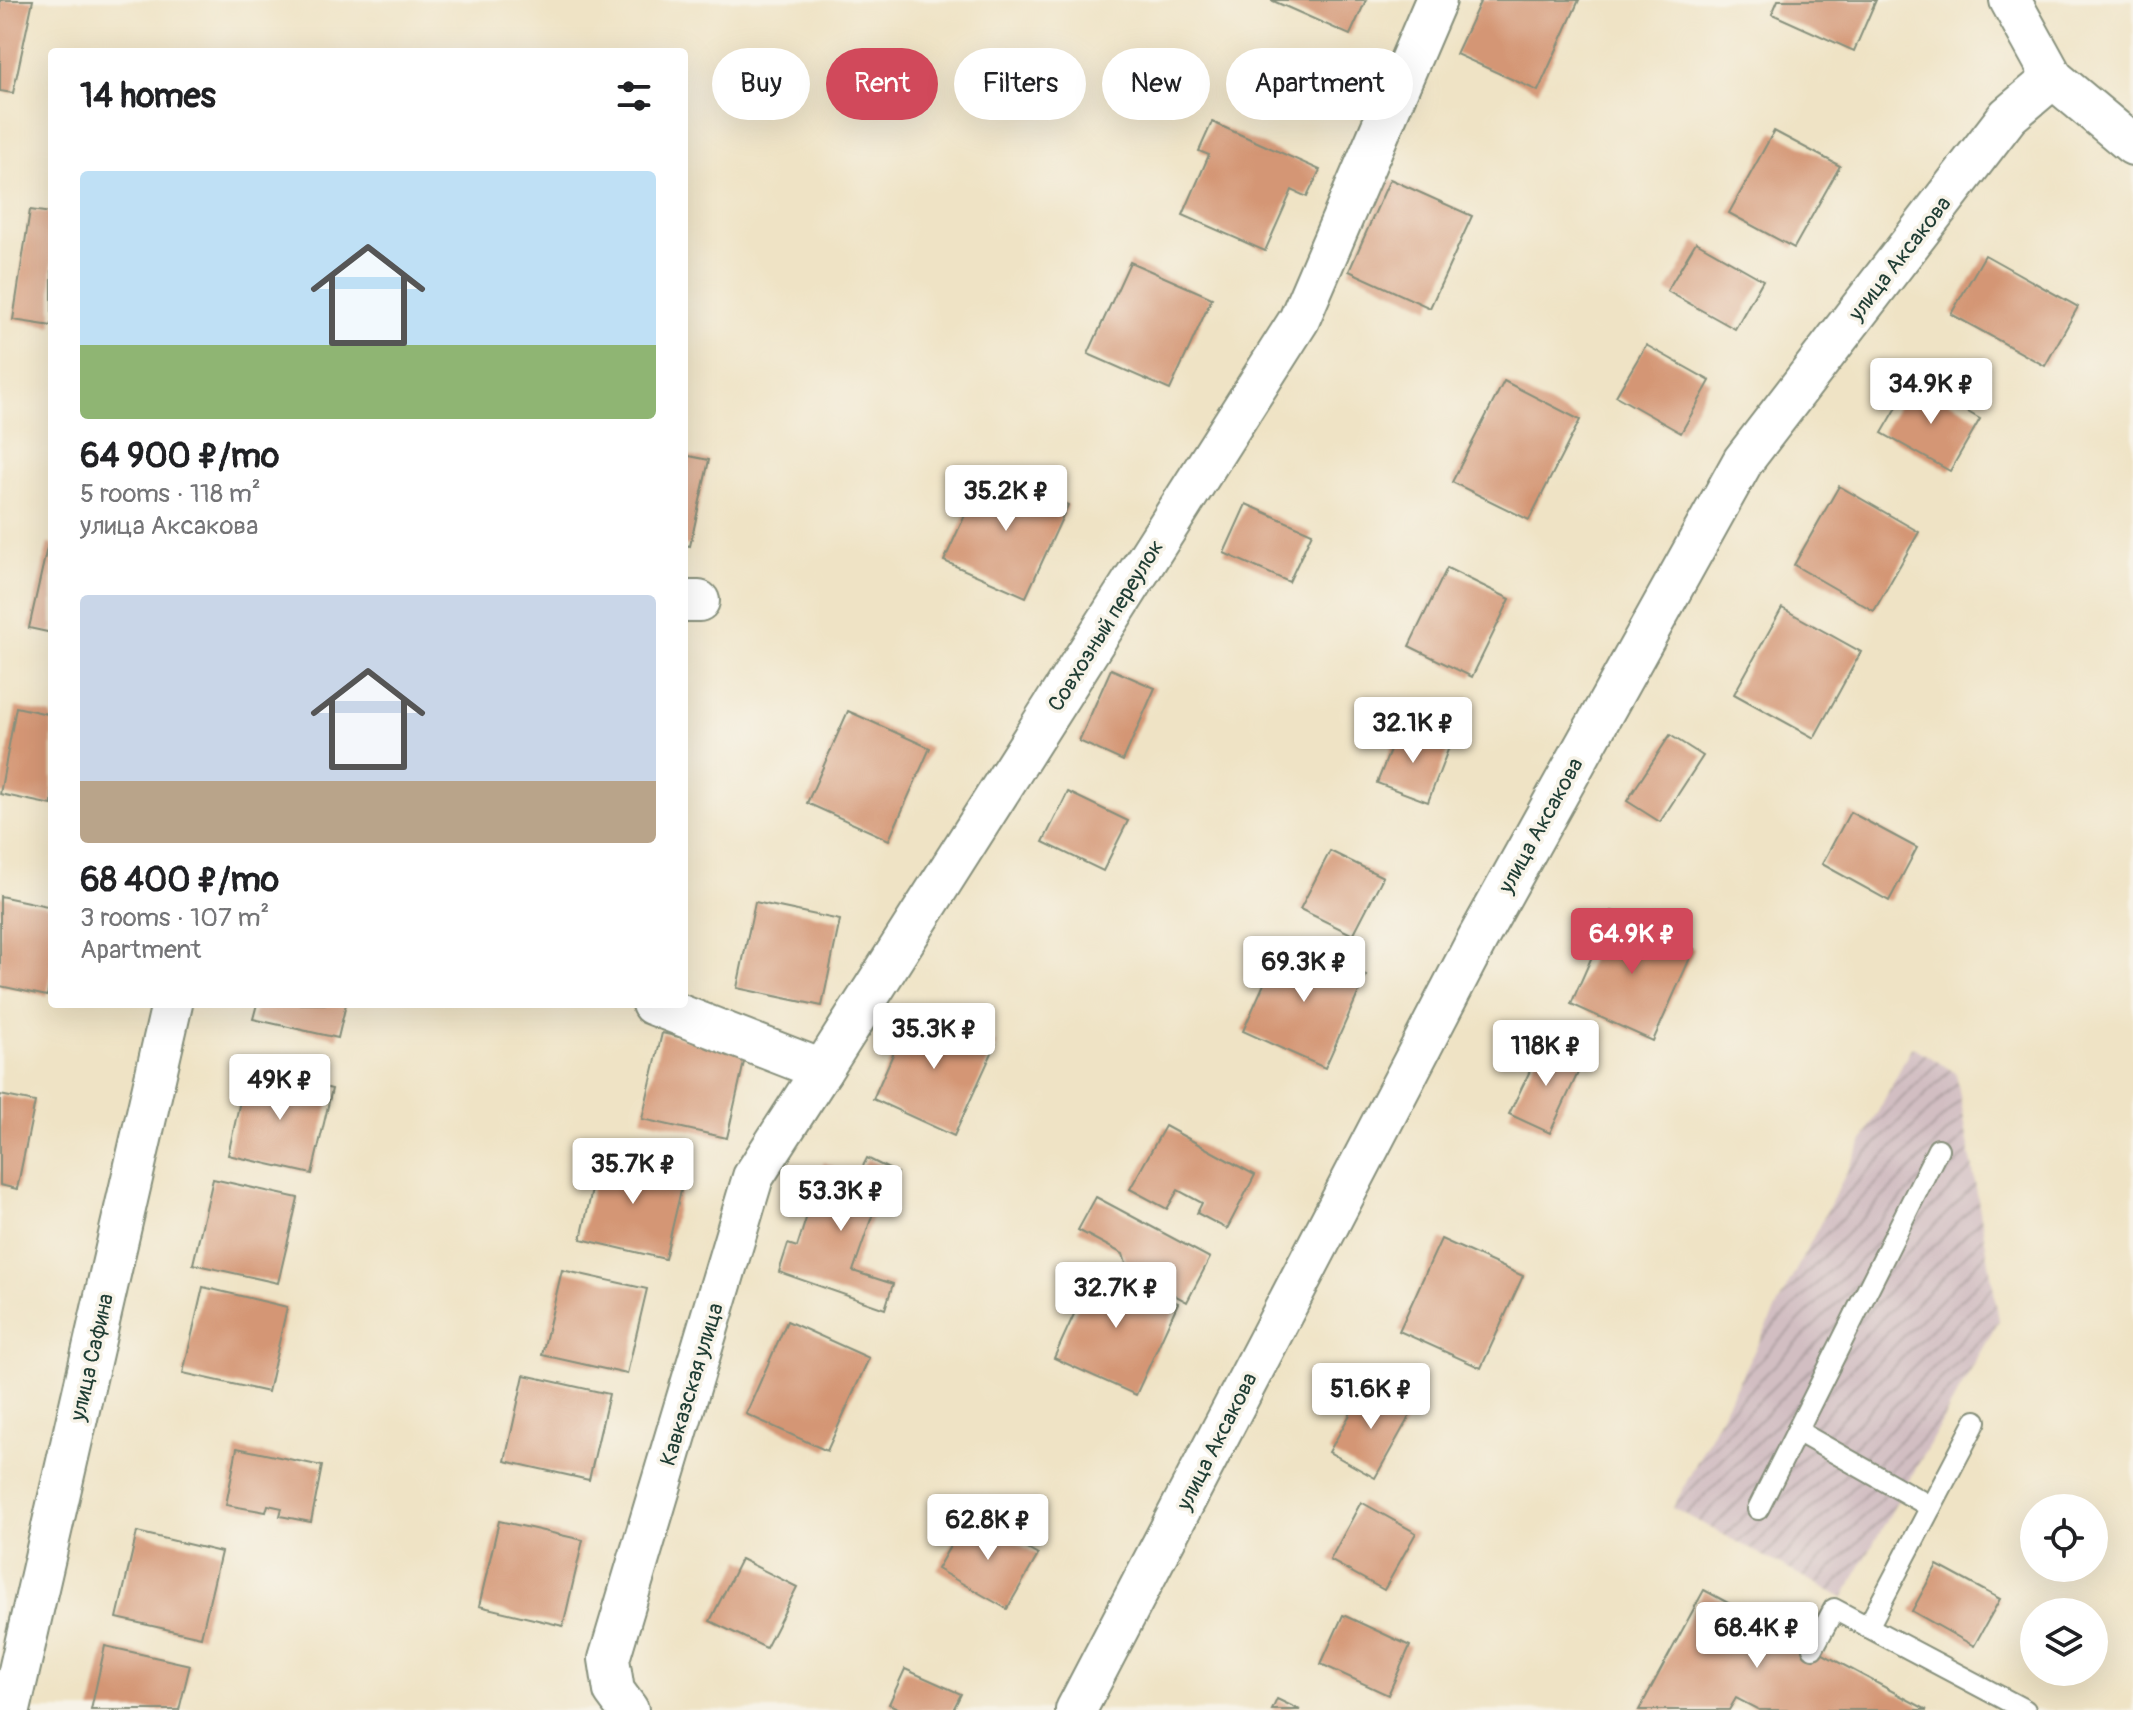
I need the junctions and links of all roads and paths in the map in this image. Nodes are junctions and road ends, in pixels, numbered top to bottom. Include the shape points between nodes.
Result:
1 (1436, 0) edge
2 (2010, 0) edge
3 (2053, 78) junction
4 (2133, 145) edge
5 (171, 1008) edge
6 (662, 1008) edge
7 (822, 1070) junction
8 (1938, 1149) dead end
9 (1976, 1421) dead end
10 (1797, 1431) junction
11 (1931, 1507) junction
12 (1758, 1509) dead end
13 (1868, 1627) junction
14 (1813, 1648) dead end
15 (10, 1710) edge
16 (628, 1710) edge
17 (1076, 1710) edge
18 (2025, 1710) edge

1 - 7 street, Совхозный переулок via 1299,320
2 - 3 street
3 - 4 street
3 - 17 street, улица Аксакова via 2008,116 1743,461 1478,938
5 - 15 street, улица Сафина
6 - 7 street
7 - 16 street, Кавказская улица via 753,1177 609,1659 614,1691
8 - 10 lane
9 - 11 lane
10 - 11 lane
10 - 12 lane
11 - 13 lane
13 - 14 lane via 1834,1609
13 - 18 lane

